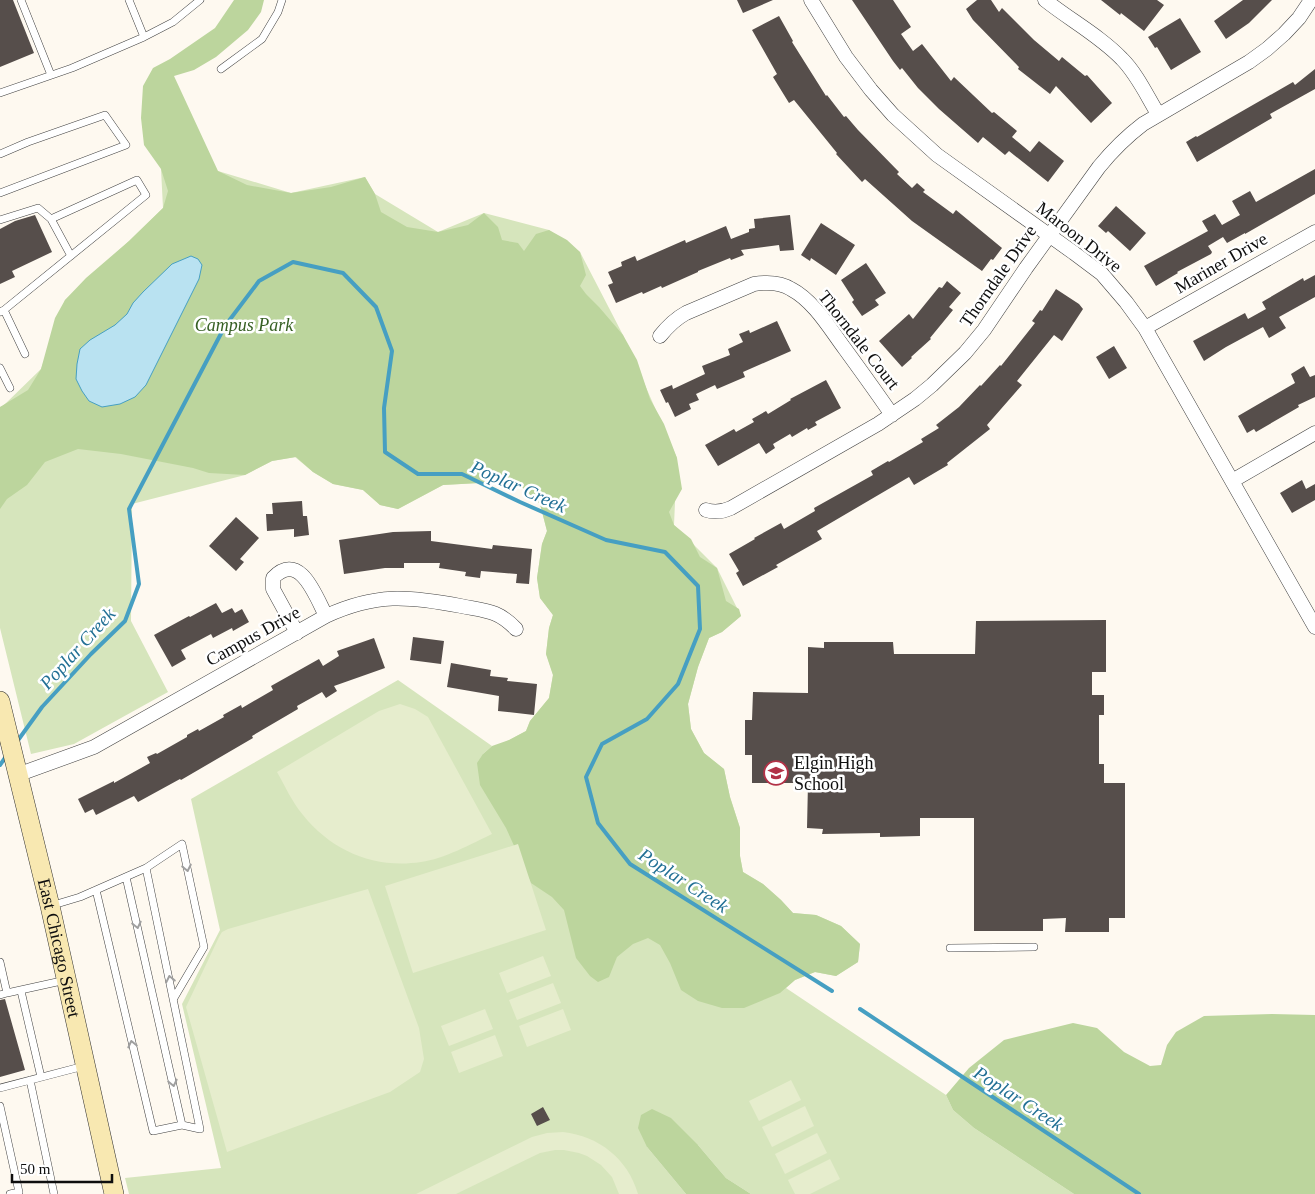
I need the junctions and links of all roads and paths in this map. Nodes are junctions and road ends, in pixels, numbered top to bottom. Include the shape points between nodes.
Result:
1 (21, 0) edge
2 (129, 0) edge
3 (200, 0) edge
4 (282, 0) edge
5 (811, 0) edge
6 (1045, 0) edge
7 (1311, 0) edge
8 (144, 37) junction
9 (222, 69) dead end
10 (51, 75) junction
11 (0, 94) edge
12 (1158, 114) junction
13 (0, 154) edge
14 (0, 193) edge
15 (51, 219) junction
16 (0, 220) edge
17 (1315, 232) edge
18 (1049, 236) junction
19 (71, 256) junction
20 (2, 311) edge
21 (1145, 328) junction
22 (660, 336) dead end
23 (25, 354) dead end
24 (0, 368) edge
25 (10, 388) dead end
26 (892, 415) junction
27 (1315, 433) edge
28 (1232, 481) junction
29 (706, 510) dead end
30 (326, 616) junction
31 (1315, 627) edge
32 (516, 629) dead end
33 (297, 633) junction
34 (0, 701) edge
35 (17, 775) junction
36 (146, 868) junction
37 (126, 877) junction
38 (96, 890) junction
39 (50, 906) junction
40 (1034, 947) dead end
41 (950, 948) dead end
42 (0, 962) edge
43 (66, 980) junction
44 (21, 991) junction
45 (4, 994) edge
46 (174, 998) junction
47 (86, 1065) junction
48 (41, 1077) junction
49 (30, 1080) junction
50 (0, 1088) edge
51 (0, 1106) edge
52 (182, 1125) junction
53 (20, 1193) edge
54 (10, 1194) edge
55 (54, 1194) edge
56 (114, 1194) edge

1 - 10 lane
2 - 8 lane
3 - 8 lane via 173,22
4 - 9 lane via 262,39
5 - 18 street, Maroon Drive via 846,57 893,115 937,155
6 - 12 street via 1123,60
7 - 12 street, Thorndale Drive via 1299,18 1267,50
8 - 10 lane
10 - 11 lane
12 - 18 street, Thorndale Drive via 1112,152
13 - 14 lane via 105,114 126,146
15 - 16 lane via 38,208
15 - 19 lane
15 - 19 lane via 137,180 146,195
17 - 21 street, Mariner Drive
18 - 21 street, Maroon Drive via 1102,274
18 - 26 street, Thorndale Drive via 965,353 932,385
19 - 20 lane
20 - 23 lane
21 - 28 street, Maroon Drive
22 - 26 street, Thorndale Court via 672,322 686,313 754,284 778,284 805,299 820,315
24 - 25 lane
26 - 29 street, Thorndale Drive via 732,508 723,512
27 - 28 street
28 - 31 street, Maroon Drive
30 - 32 street, Campus Drive via 365,602 402,598 487,611 508,620
30 - 33 street, Campus Drive
30 - 33 street via 299,572 290,568 279,571 273,578 273,589
33 - 35 street, Campus Drive via 94,747
34 - 35 main road, East Chicago Street
35 - 39 main road, East Chicago Street
36 - 37 lane
46 -> 36 lane
36 -> 46 lane via 182,844 204,947
37 - 38 lane
37 -> 52 lane
38 - 39 lane
52 -> 38 lane via 153,1131
39 - 43 main road, East Chicago Street
40 - 41 lane
42 - 45 lane
43 - 44 lane
43 - 47 main road, East Chicago Street
44 - 45 lane
44 - 48 lane
46 - 52 lane via 200,1129
47 - 48 lane
47 - 56 main road, East Chicago Street
48 - 49 lane
49 - 50 lane
49 - 55 lane
51 - 53 lane
53 - 54 lane

